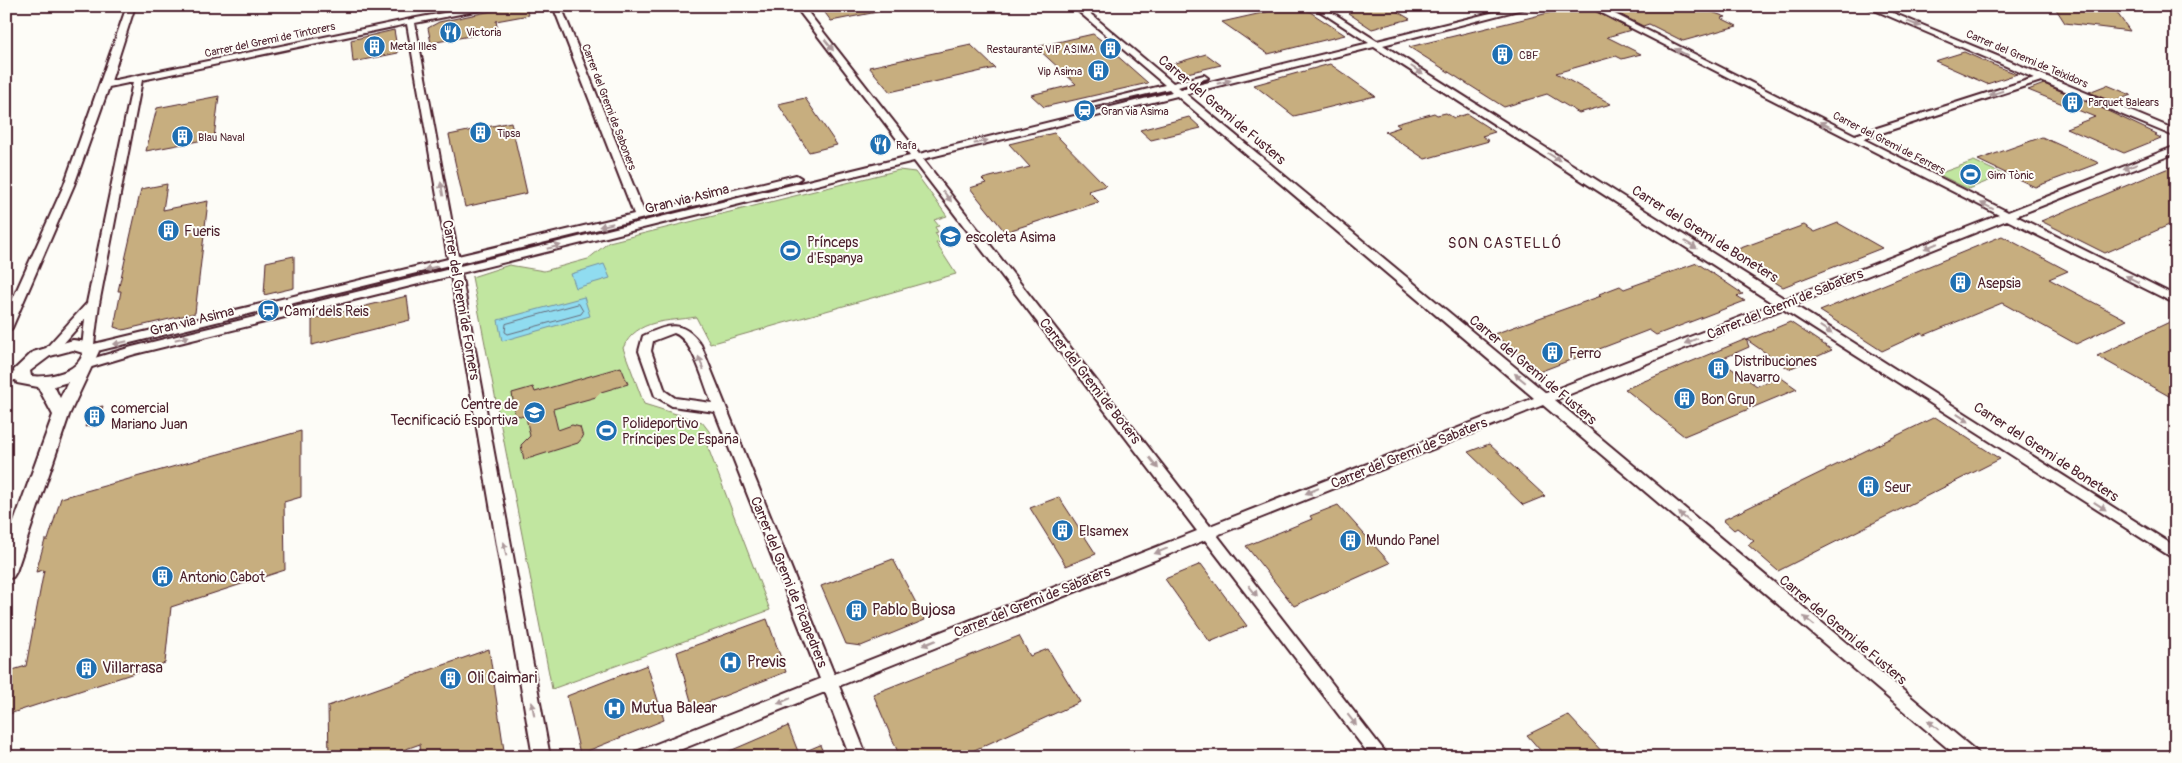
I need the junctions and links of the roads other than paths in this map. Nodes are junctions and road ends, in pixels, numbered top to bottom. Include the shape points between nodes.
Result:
1 (130, 6) edge
2 (496, 6) edge
3 (557, 6) edge
4 (799, 6) edge
5 (1076, 6) edge
6 (1316, 6) edge
7 (1500, 6) edge
8 (1530, 6) edge
9 (1592, 6) edge
10 (1869, 6) edge
11 (411, 22) junction
12 (1372, 42) junction
13 (2042, 78) junction
14 (138, 80) junction
15 (105, 85) junction
16 (1175, 90) junction
17 (2176, 134) edge
18 (1853, 139) junction
19 (2176, 149) edge
20 (914, 154) junction
21 (640, 216) junction
22 (2008, 216) junction
23 (455, 267) junction
24 (2176, 301) edge
25 (93, 304) junction
26 (1785, 304) junction
27 (6, 328) edge
28 (89, 348) junction
29 (51, 350) junction
30 (84, 366) junction
31 (14, 377) edge
32 (44, 383) junction
33 (1544, 399) junction
34 (719, 408) junction
35 (61, 415) junction
36 (15, 528) edge
37 (1208, 533) junction
38 (2176, 554) edge
39 (6, 572) edge
40 (829, 683) junction
41 (542, 757) edge
42 (642, 757) edge
43 (859, 757) edge
44 (1381, 757) edge
45 (1971, 757) edge

1 - 15 street
2 - 11 street, Carrer del Gremi de Tintorers
3 - 21 street, Carrer del Gremi de Saboners
4 -> 20 street, Carrer del Gremi de Boters
5 - 16 street, Carrer del Gremi de Fusters
6 - 12 street, Carrer del Gremi de Boneters
7 - 12 street, Gran via Asima
8 - 12 street, Gran via Asima
18 -> 9 street, Carrer del Gremi de Ferrers
10 -> 13 street, Carrer del Gremi de Teixidors
11 - 14 street, Carrer del Gremi de Tintorers
23 -> 11 street, Carrer del Gremi de Forners
12 - 16 street, Gran via Asima
12 -> 26 street, Carrer del Gremi de Boneters
13 - 17 street, Carrer del Gremi de Teixidors
13 -> 18 street
14 - 15 street
14 - 25 street
15 - 27 street via 69,185
16 - 20 street, Gran via Asima
33 -> 16 street, Carrer del Gremi de Fusters
22 -> 18 street, Carrer del Gremi de Ferrers
19 -> 22 street, Carrer del Gremi de Sabaters
20 - 21 street, Gran via Asima
23 -> 20 street, Gran via Asima
20 -> 37 street, Carrer del Gremi de Boters
21 -> 23 street, Gran via Asima
24 -> 22 street, Carrer del Gremi de Ferrers
22 -> 26 street, Carrer del Gremi de Sabaters
23 -> 28 street, Gran via Asima
30 -> 23 street, Gran via Asima
41 -> 23 street, Carrer del Gremi de Forners
25 - 28 street
25 - 29 street
26 -> 33 street, Carrer del Gremi de Sabaters
26 -> 38 street, Carrer del Gremi de Boneters
28 - 29 street via 73,345
28 - 30 street via 91,356
29 - 31 street via 26,365
30 - 32 street via 65,377
30 - 35 street
31 - 32 street
32 - 35 street
33 -> 37 street, Carrer del Gremi de Sabaters
45 -> 33 street, Carrer del Gremi de Fusters
34 -> 34 street, Carrer del Gremi de Picapedrers via 695,345 687,334 678,328 647,339 645,351 659,393 672,402
34 - 40 street, Carrer del Gremi de Picapedrers
35 - 36 street
36 - 39 street
37 -> 40 street, Carrer del Gremi de Sabaters
37 -> 44 street, Carrer del Gremi de Boters
40 -> 42 street, Carrer del Gremi de Sabaters
40 - 43 street, Carrer del Gremi de Picapedrers

